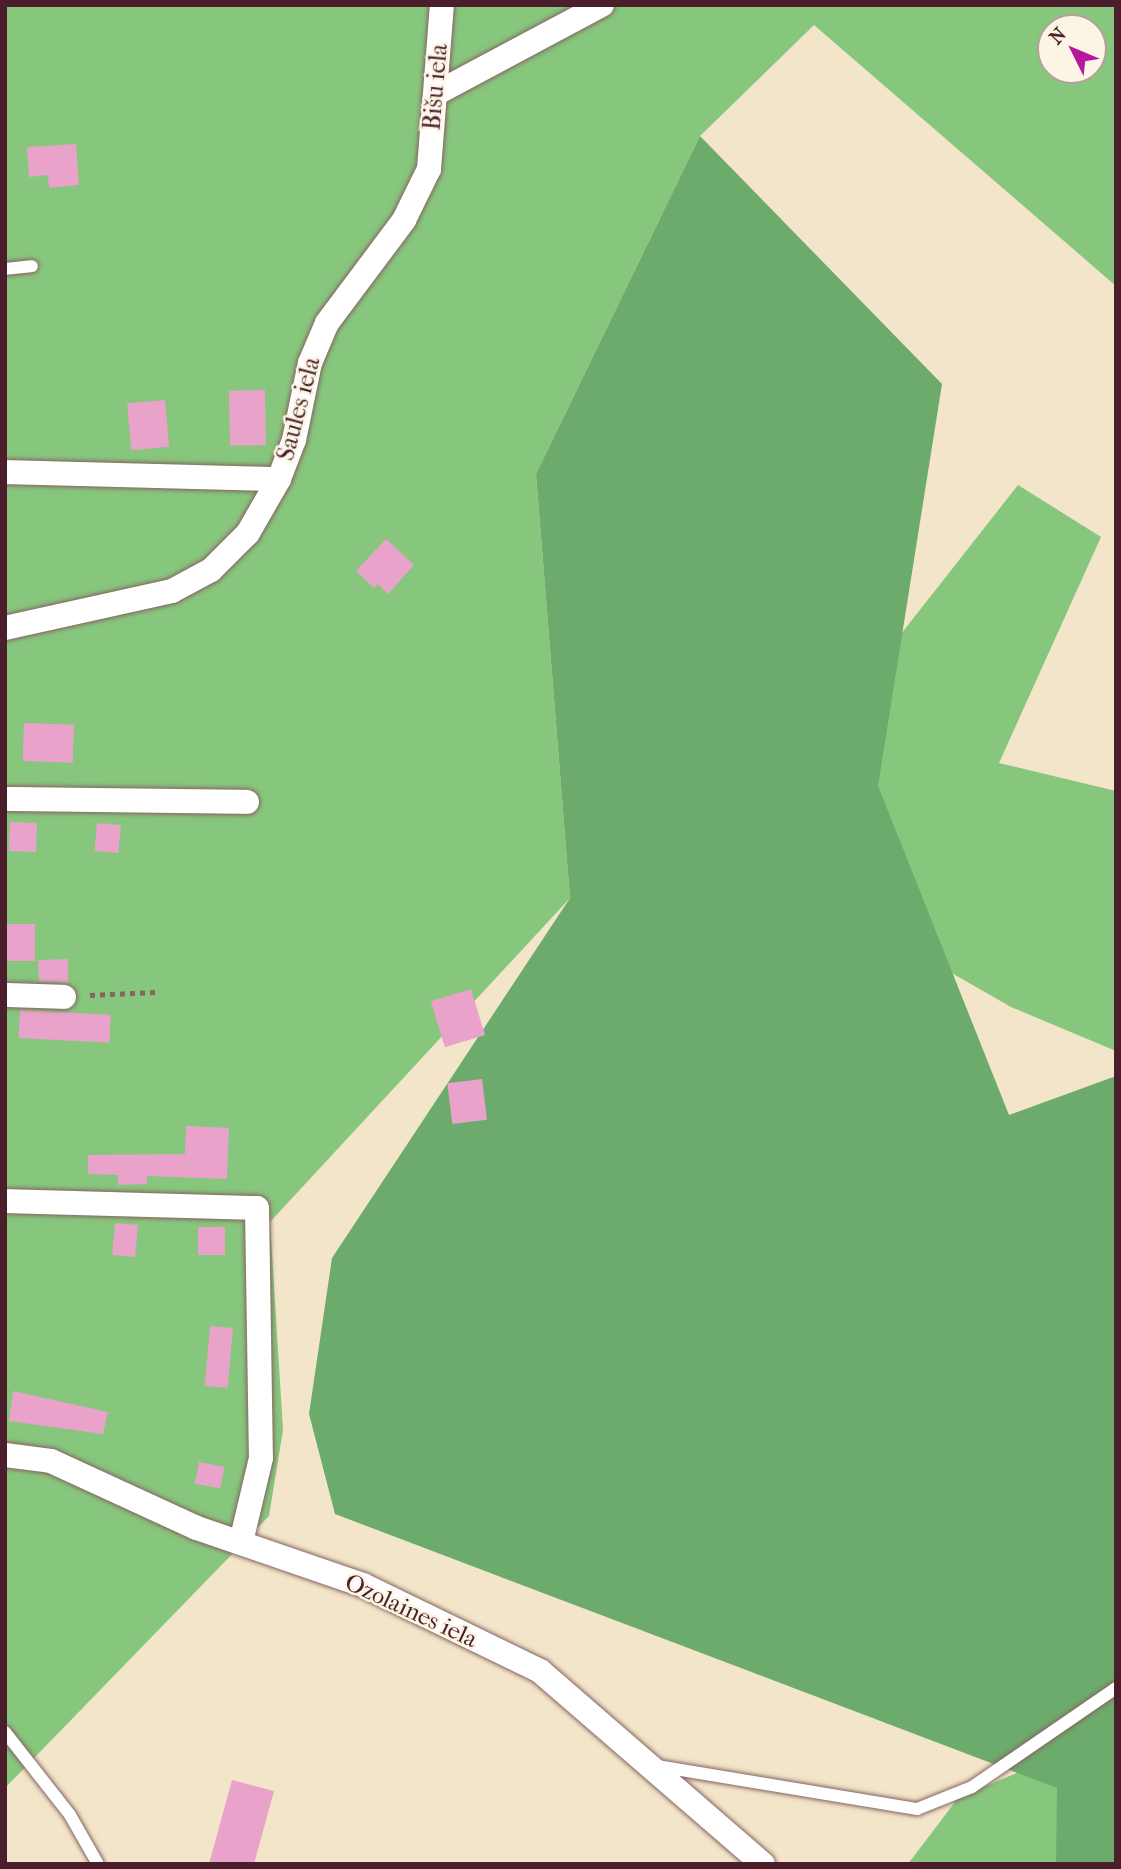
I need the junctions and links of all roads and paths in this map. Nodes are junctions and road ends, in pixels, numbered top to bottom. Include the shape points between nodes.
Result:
1 (442, 5) edge
2 (602, 5) edge
3 (437, 93) junction
4 (429, 169) joint
5 (32, 265) dead end
6 (5, 268) edge
7 (5, 472) edge
8 (279, 479) junction
9 (5, 628) edge
10 (5, 799) edge
11 (247, 802) dead end
12 (156, 992) dead end
13 (5, 995) edge
14 (64, 996) joint
15 (5, 1201) edge
16 (5, 1455) edge
17 (240, 1542) junction
18 (1116, 1688) edge
19 (5, 1732) edge
20 (643, 1764) junction
21 (98, 1864) edge
22 (763, 1864) edge

1 - 3 street, Bišu iela
2 - 3 street
3 - 4 street, Bišu iela
4 - 8 street, Saules iela via 404,220 327,323 310,363 294,440
5 - 6 lane
7 - 8 street
8 - 9 street, Saules iela via 248,533 211,570 172,592
10 - 11 street
12 - 14 path
13 - 14 street
15 - 17 street via 257,1208 261,1458
16 - 17 street, Ozolaines iela via 51,1461 197,1528
17 - 20 street, Ozolaines iela via 363,1585 540,1671
18 - 20 lane via 972,1787 917,1809
19 - 21 lane via 70,1815
20 - 22 street, Ozolaines iela

